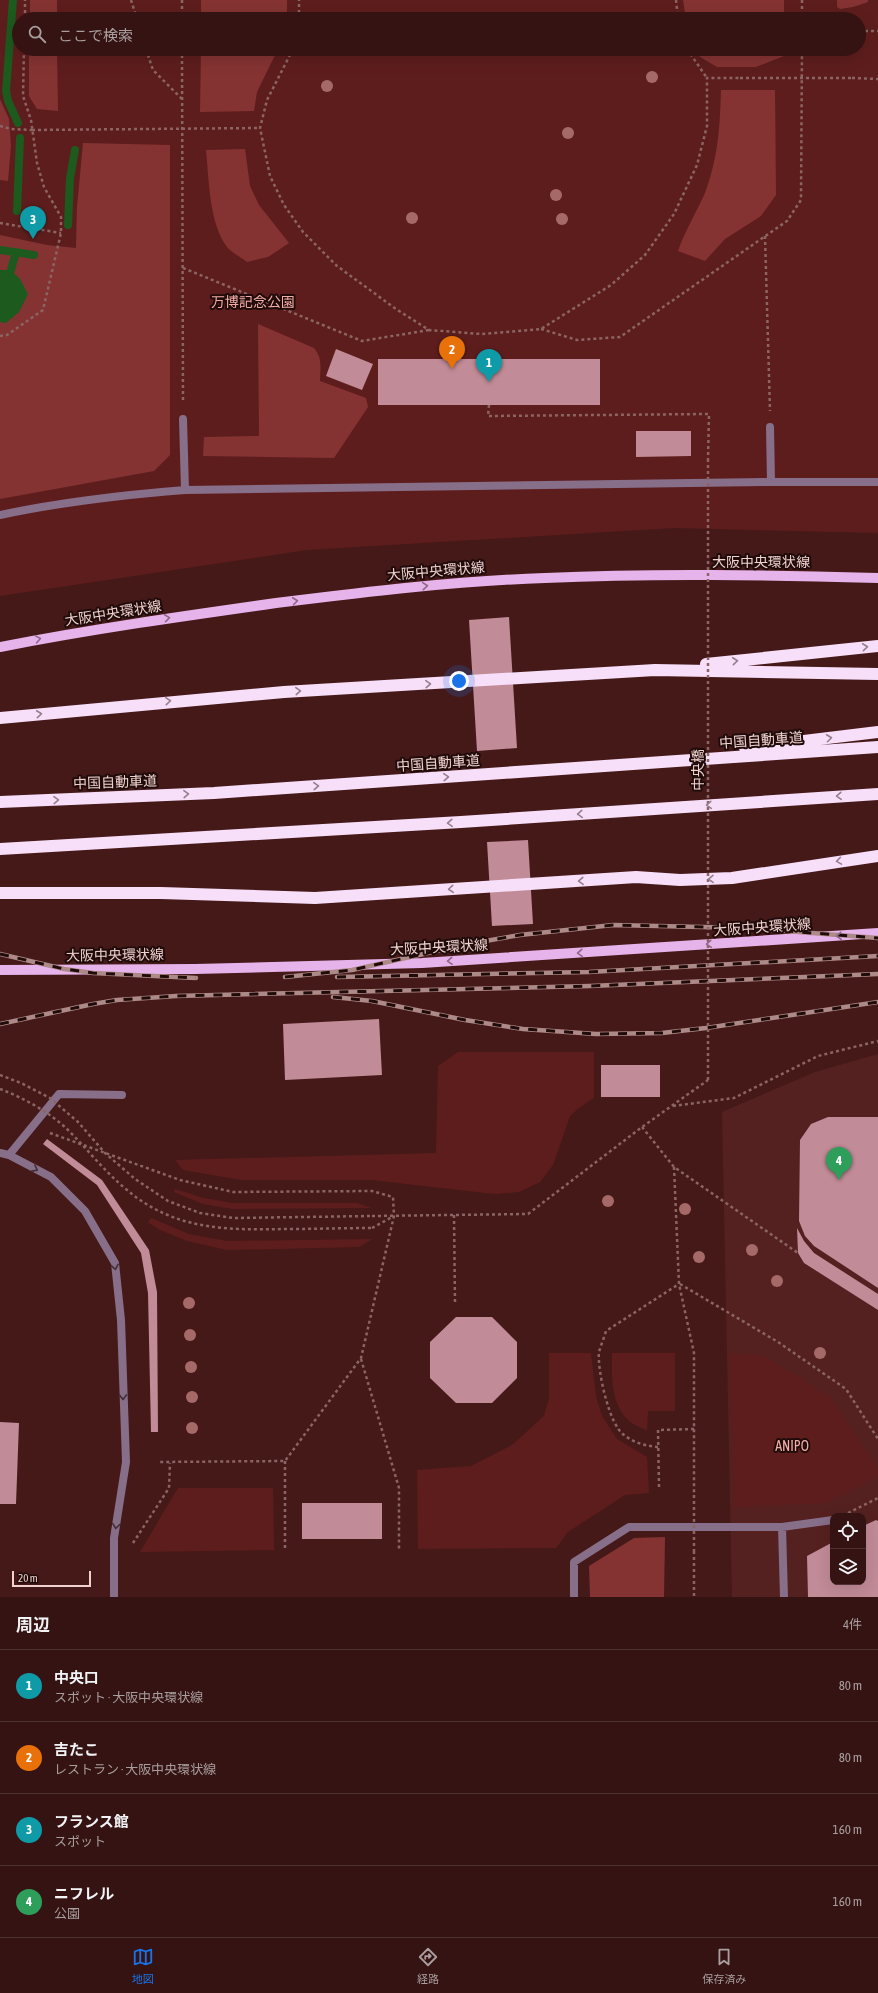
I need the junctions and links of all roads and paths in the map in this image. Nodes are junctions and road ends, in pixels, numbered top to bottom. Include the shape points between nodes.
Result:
1 (25, 0) edge
2 (131, 0) edge
3 (182, 0) edge
4 (299, 0) edge
5 (676, 0) edge
6 (802, 0) edge
7 (25, 12) edge
8 (135, 12) edge
9 (182, 12) edge
10 (299, 12) edge
11 (677, 12) edge
12 (802, 12) edge
13 (866, 31) edge
14 (878, 31) edge
15 (24, 56) edge
16 (148, 56) edge
17 (182, 56) edge
18 (289, 56) edge
19 (691, 56) edge
20 (802, 56) edge
21 (707, 78) junction
22 (878, 79) edge
23 (182, 98) junction
24 (0, 126) edge
25 (260, 128) junction
26 (32, 130) junction
27 (0, 223) edge
28 (60, 233) junction
29 (765, 236) junction
30 (183, 268) junction
31 (541, 329) junction
32 (428, 330) junction
33 (0, 336) edge
34 (489, 405) dead end
35 (183, 419) joint
36 (770, 427) joint
37 (770, 482) junction
38 (878, 482) edge
39 (184, 490) junction
40 (0, 515) edge
41 (878, 578) edge
42 (0, 646) edge
43 (878, 646) edge
44 (655, 670) junction
45 (878, 674) edge
46 (0, 718) edge
47 (878, 732) edge
48 (878, 747) edge
49 (609, 766) junction
50 (878, 794) edge
51 (0, 802) edge
52 (0, 849) edge
53 (878, 856) edge
54 (0, 892) edge
55 (878, 933) edge
56 (0, 970) edge
57 (878, 1041) edge
58 (0, 1075) edge
59 (0, 1089) edge
60 (122, 1095) dead end
61 (672, 1106) junction
62 (642, 1127) junction
63 (46, 1132) dead end
64 (0, 1153) edge
65 (9, 1155) junction
66 (674, 1167) junction
67 (454, 1215) junction
68 (394, 1216) junction
69 (798, 1253) dead end
70 (679, 1284) junction
71 (455, 1303) dead end
72 (361, 1358) junction
73 (694, 1429) junction
74 (878, 1439) edge
75 (658, 1447) junction
76 (285, 1461) junction
77 (158, 1462) dead end
78 (170, 1462) junction
79 (659, 1487) dead end
80 (878, 1498) edge
81 (850, 1513) edge
82 (830, 1520) edge
83 (782, 1527) junction
84 (132, 1544) dead end
85 (399, 1549) dead end
86 (285, 1550) dead end
87 (114, 1597) edge
88 (574, 1597) edge
89 (694, 1597) edge
90 (784, 1597) edge

1 - 7 path
2 - 8 path
3 - 9 path
4 - 10 path
5 - 11 path
6 - 12 path
13 - 14 path
15 - 26 path via 23,96
16 - 23 path via 153,70
17 - 23 path
18 - 25 path via 267,100
19 - 21 path
20 - 29 path via 801,200 787,221
21 - 22 path, bridge
21 - 31 path via 706,126 702,147 686,191 674,214 646,255 611,285
23 - 30 path
24 - 26 path
25 - 26 path, bridge
25 - 32 path via 270,176 284,206 303,232 337,266
26 - 28 path via 44,187 61,217
27 - 28 path
28 - 33 path via 43,310 7,335
29 - 31 path via 620,337 577,340
29 - 36 path
30 - 32 path via 362,341
30 - 35 path
31 - 32 path via 481,334
34 - 61 path, 中央橋, bridge via 488,416 709,414 708,1080
35 - 39 lane
36 - 37 lane
37 - 38 lane
37 - 39 lane
39 - 40 lane via 119,495 53,504
42 -> 41 main road, 大阪中央環状線 via 204,613 376,590 464,583 545,578 726,575
44 -> 43 highway
44 - 45 highway
46 -> 44 highway via 284,692
49 -> 47 highway
48 - 49 highway, 中国自動車道
51 -> 49 highway, 中国自動車道 via 214,793
50 -> 52 highway
53 -> 54 highway via 732,878 680,880 636,877 315,898
55 -> 56 main road, 大阪中央環状線 via 422,963 195,969
57 - 61 path via 818,1056 734,1098
58 - 68 path, bridge via 50,1098 135,1179 168,1201 200,1213 233,1218
59 - 68 path, bridge via 41,1110 69,1131 127,1191 163,1213 198,1225 233,1230 372,1228
60 - 65 lane via 59,1094
61 - 62 path
62 - 66 path
62 - 67 path via 528,1214
63 - 68 path via 180,1180 233,1192 372,1191 394,1197
64 - 65 lane
65 -> 87 lane via 52,1177 86,1211 115,1263 126,1462 114,1538
66 - 69 path
66 - 70 path
67 - 68 path
67 - 71 path
68 - 72 path
70 - 73 path via 694,1352
70 - 74 path via 778,1342 846,1389
70 - 75 path via 606,1331 599,1352 608,1410 623,1435 644,1446
72 - 76 path
72 - 85 path via 398,1488
73 - 75 path via 658,1430
73 - 89 path, bridge
75 - 79 path
76 - 78 path
76 - 86 path
77 - 78 path
78 - 84 path via 169,1488
80 - 81 path
82 - 83 lane
83 - 88 lane via 629,1526 574,1562
83 - 90 lane

